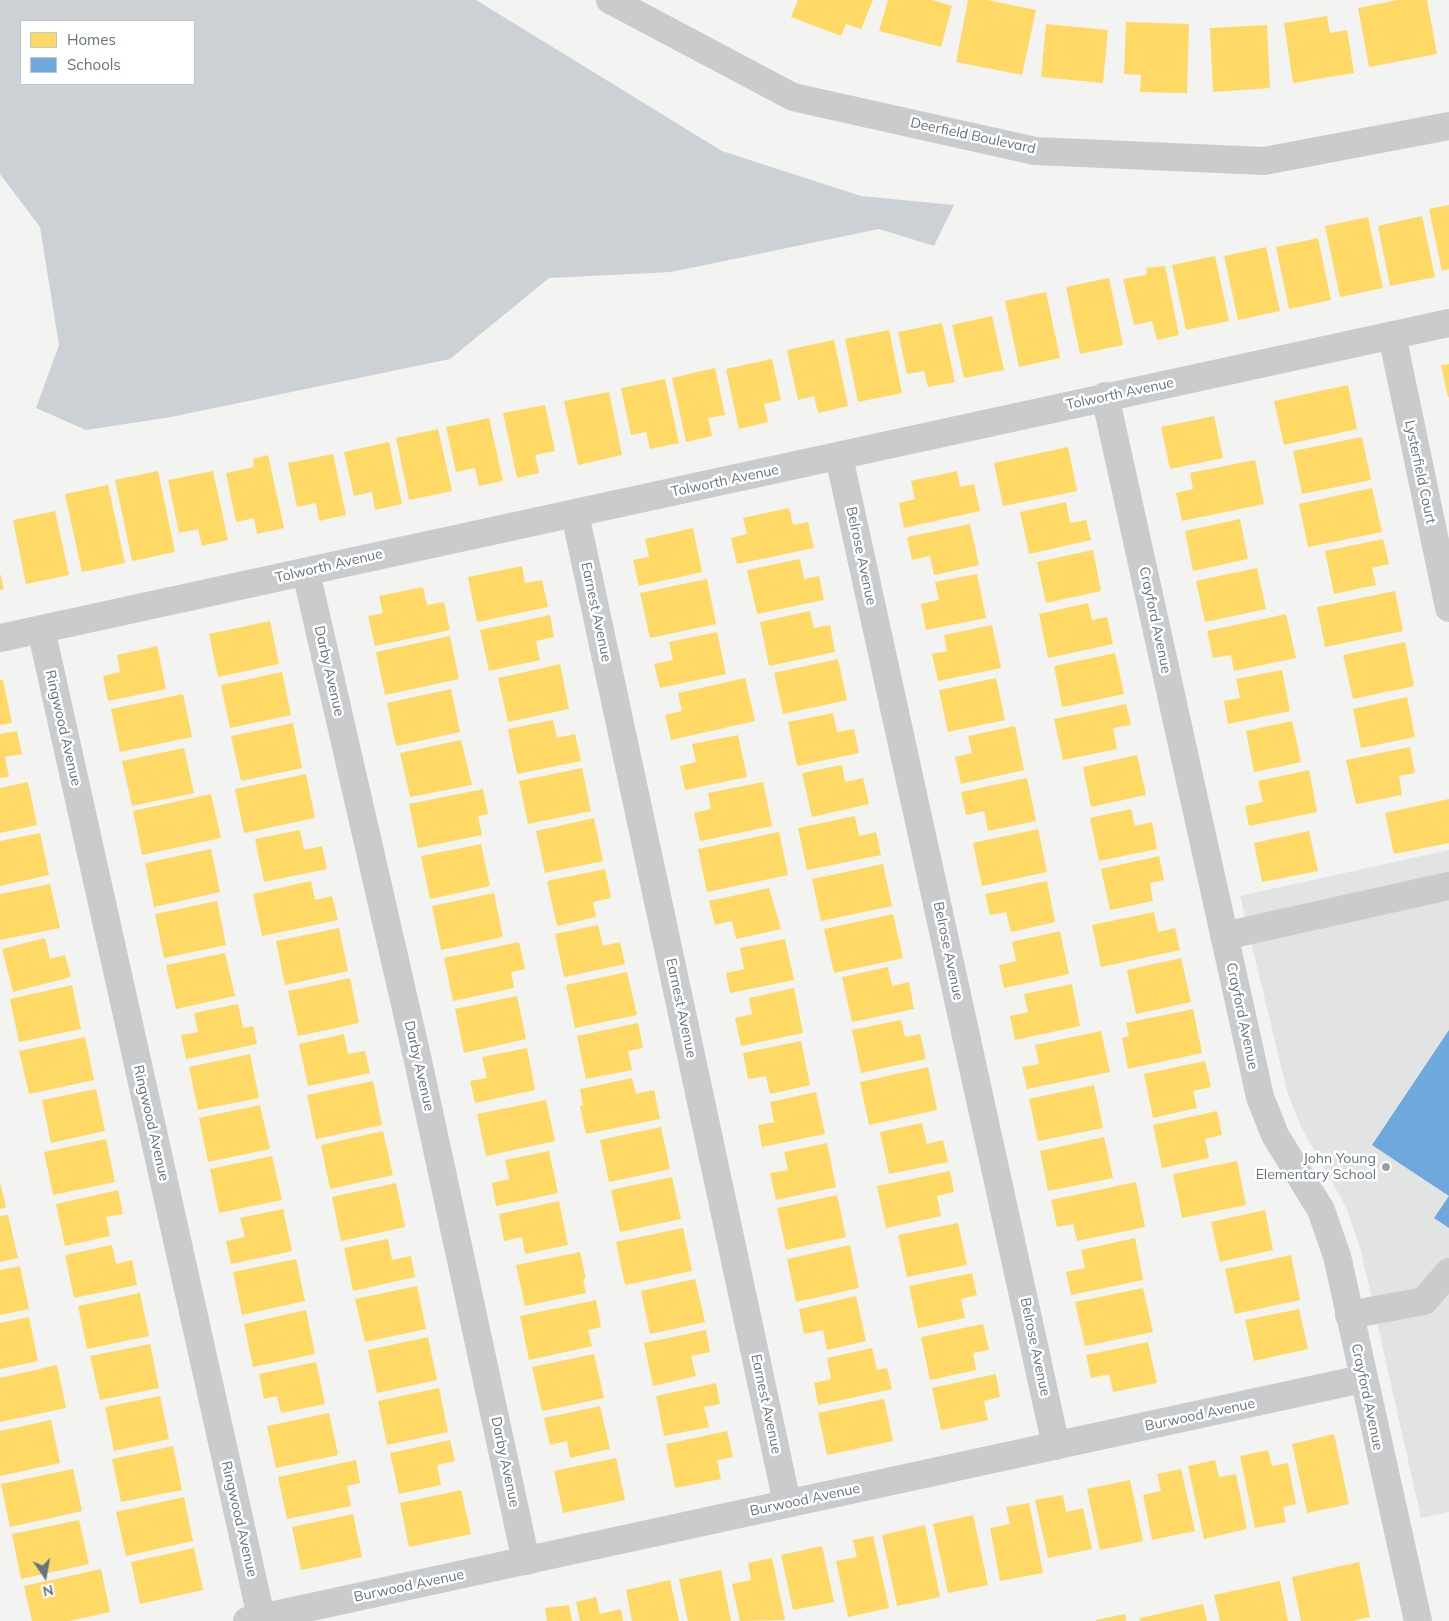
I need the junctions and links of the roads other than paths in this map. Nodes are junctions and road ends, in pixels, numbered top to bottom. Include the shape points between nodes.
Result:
1 (610, 0) edge
2 (1449, 126) edge
3 (1449, 323) edge
4 (1392, 336) junction
5 (1105, 396) junction
6 (839, 457) junction
7 (575, 514) junction
8 (306, 572) junction
9 (1449, 608) edge
10 (41, 629) junction
11 (0, 638) edge
12 (1449, 886) edge
13 (1224, 936) junction
14 (1449, 1272) edge
15 (1349, 1315) junction
16 (1362, 1379) junction
17 (1056, 1446) junction
18 (787, 1502) junction
19 (526, 1561) junction
20 (254, 1619) edge
21 (1418, 1621) edge

1 - 2 street, Deerfield Boulevard via 793,96 1035,151 1264,161
3 - 4 street, Tolworth Avenue
4 - 5 street, Tolworth Avenue
4 - 9 street, Lysterfield Court
5 - 6 street, Tolworth Avenue
5 - 13 street, Crayford Avenue
6 - 7 street, Tolworth Avenue
6 - 17 street, Belrose Avenue
7 - 8 street, Tolworth Avenue
7 - 18 street, Earnest Avenue
8 - 10 street, Tolworth Avenue
8 - 19 street, Darby Avenue via 418,1061
10 - 11 street, Tolworth Avenue
10 - 20 street, Ringwood Avenue
12 - 13 street
13 - 15 street, Crayford Avenue via 1260,1097 1275,1135 1321,1210 1337,1256
14 - 15 street via 1424,1301
15 - 16 street, Crayford Avenue
16 - 17 street, Burwood Avenue
16 - 21 street, Crayford Avenue
17 - 18 street, Burwood Avenue
18 - 19 street, Burwood Avenue
19 - 20 street, Burwood Avenue

